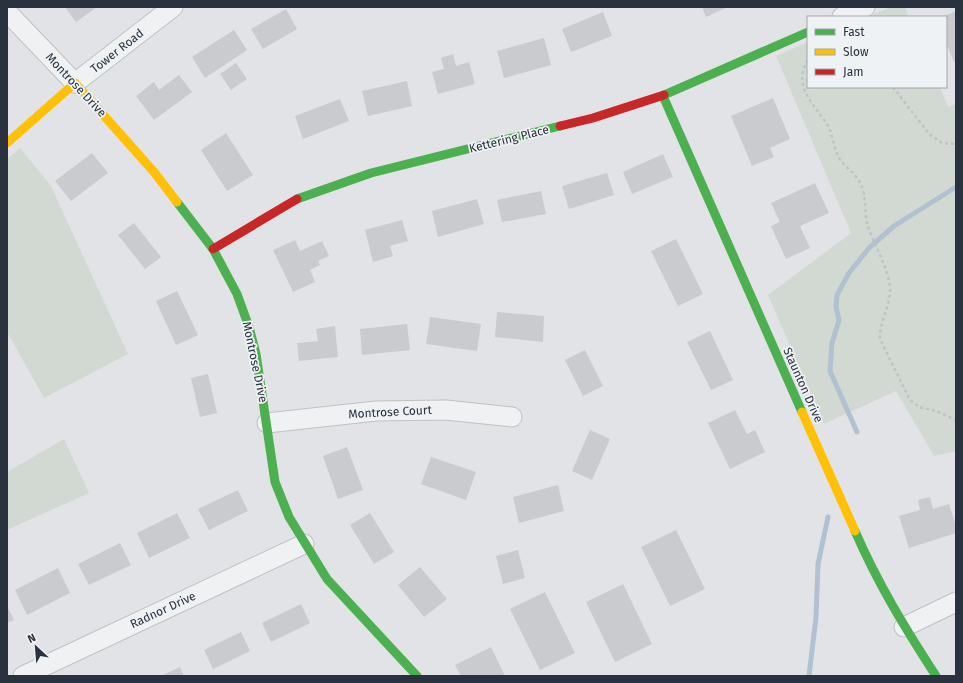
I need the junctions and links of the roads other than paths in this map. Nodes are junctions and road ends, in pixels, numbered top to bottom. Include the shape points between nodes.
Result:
1 (173, 7) edge
2 (865, 7) edge
3 (7, 12) edge
4 (844, 16) edge
5 (807, 32) edge
6 (76, 83) junction
7 (663, 96) junction
8 (7, 143) edge
9 (213, 249) junction
10 (512, 417) dead end
11 (267, 423) junction
12 (304, 544) junction
13 (956, 602) edge
14 (904, 627) junction
15 (23, 676) edge
16 (416, 676) edge
17 (936, 676) edge

1 - 6 street, Tower Road
2 - 4 street
3 - 6 street, Montrose Drive
5 - 7 street, Kettering Place
6 - 8 street, Tower Road
6 - 9 street, Montrose Drive via 154,172
7 - 9 street, Kettering Place via 593,118 371,173 301,197
7 - 14 street, Staunton Drive via 873,573
9 - 11 street, Montrose Drive via 237,294 250,327
10 - 11 street, Montrose Court via 446,410 376,411
11 - 12 street, Montrose Drive via 275,482 289,517
12 - 15 street, Radnor Drive
12 - 16 street, Montrose Drive via 327,579
13 - 14 street
14 - 17 street, Staunton Drive

